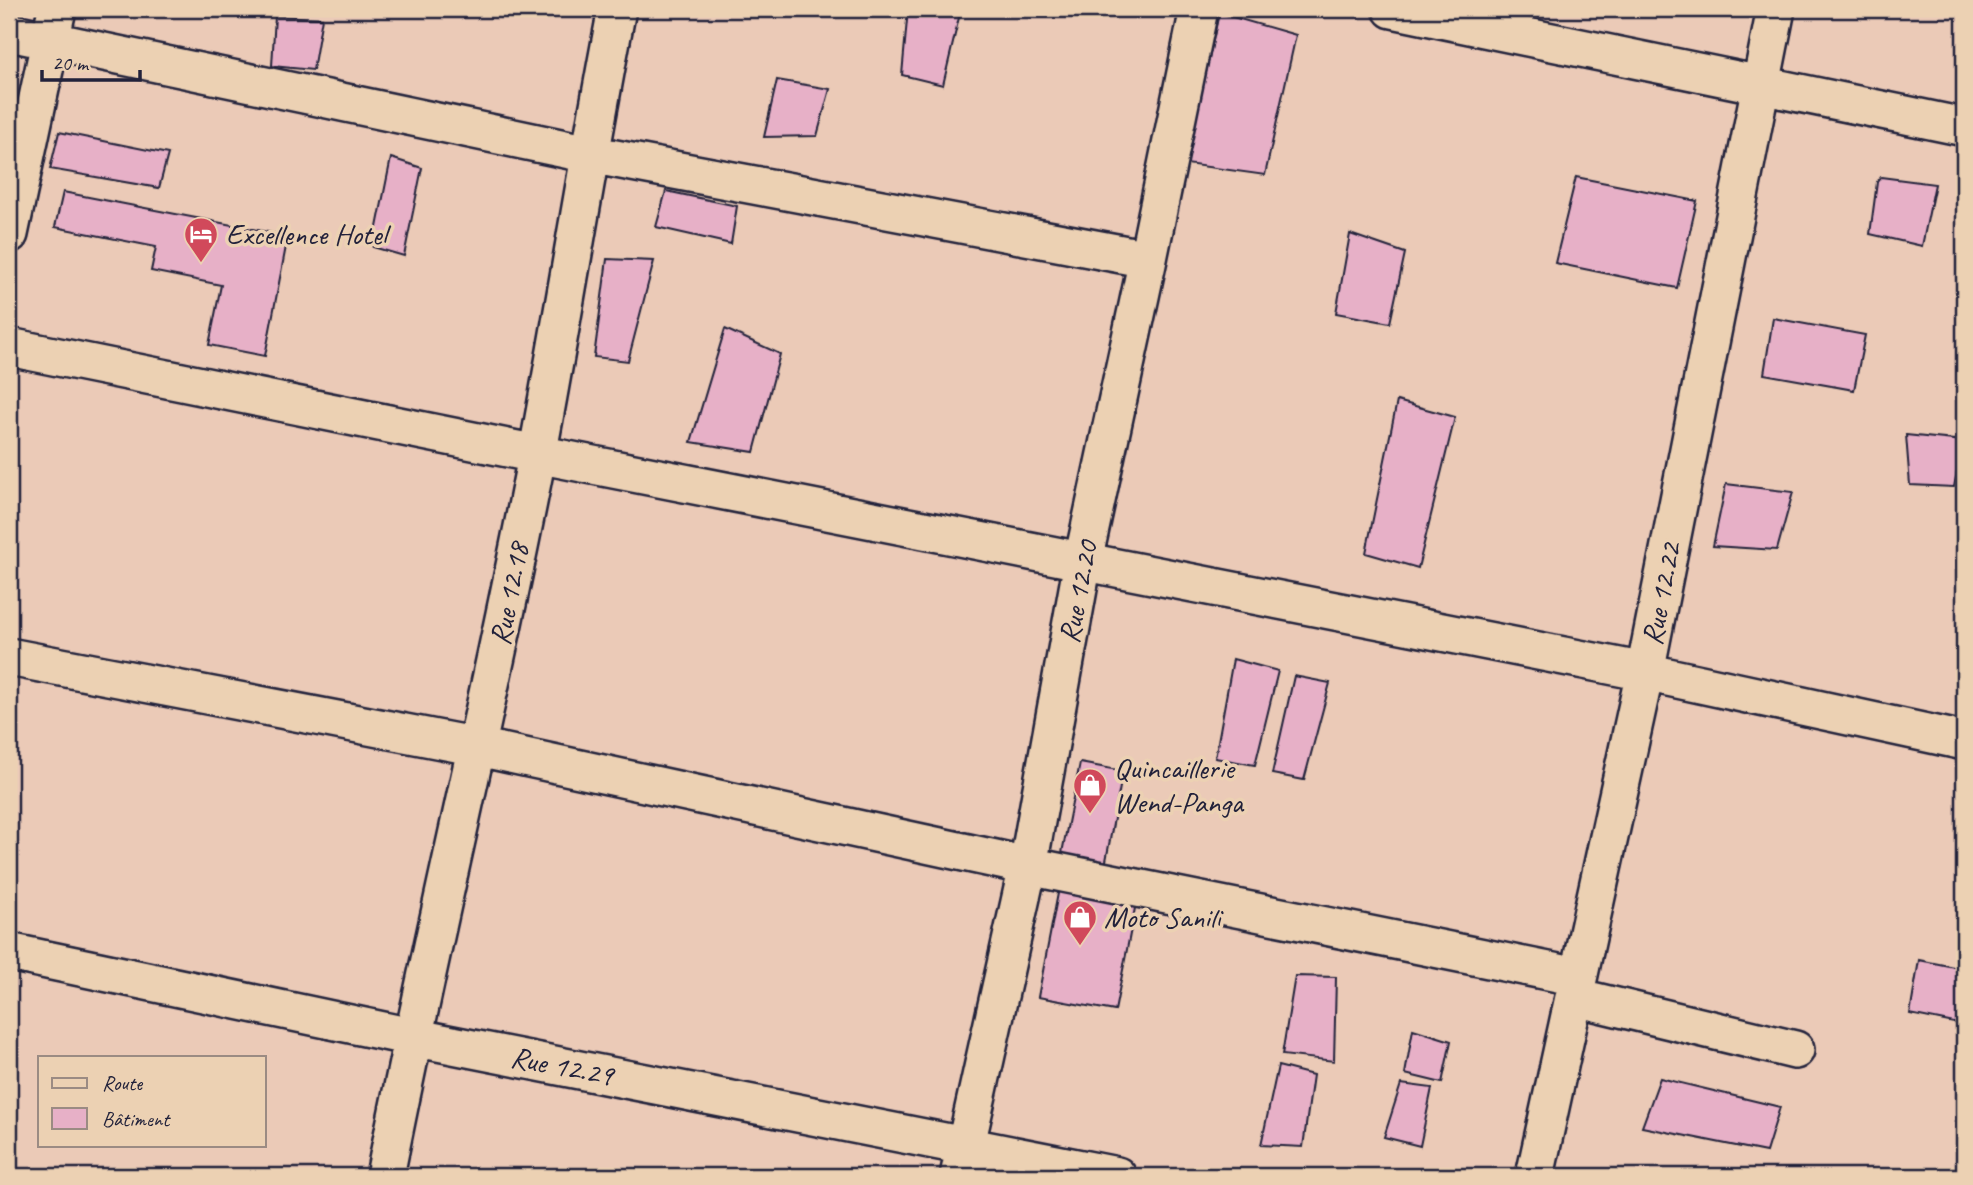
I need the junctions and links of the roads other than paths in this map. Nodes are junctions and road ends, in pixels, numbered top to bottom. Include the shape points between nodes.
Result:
1 (617, 9) edge
2 (1199, 9) edge
3 (1392, 9) edge
4 (1776, 9) edge
5 (54, 25) edge
6 (9, 32) edge
7 (1761, 87) junction
8 (1964, 127) edge
9 (589, 154) junction
10 (9, 234) edge
11 (1149, 259) junction
12 (9, 347) edge
13 (537, 454) junction
14 (1083, 561) junction
15 (9, 657) edge
16 (1645, 672) junction
17 (1964, 741) edge
18 (478, 747) junction
19 (1028, 866) junction
20 (9, 952) edge
21 (1577, 987) junction
22 (412, 1037) junction
23 (1795, 1050) dead end
24 (962, 1160) edge
25 (385, 1176) edge
26 (1117, 1176) edge
27 (1535, 1176) edge

1 - 9 street, Rue 12.18
2 - 11 street, Rue 12.20
3 - 7 street
4 - 7 street, Rue 12.22
5 - 6 street
5 - 9 street
5 - 10 street
7 - 8 street
7 - 16 street, Rue 12.22
9 - 11 street
9 - 13 street, Rue 12.18
11 - 14 street, Rue 12.20
12 - 13 street
13 - 14 street
13 - 18 street, Rue 12.18
14 - 16 street
14 - 19 street, Rue 12.20
15 - 18 street
16 - 17 street
16 - 21 street, Rue 12.22
18 - 19 street
18 - 22 street, Rue 12.18
19 - 21 street
19 - 24 street, Rue 12.20
20 - 22 street, Rue 12.29
21 - 23 street
21 - 27 street, Rue 12.22
22 - 24 street, Rue 12.29
22 - 25 street, Rue 12.18
24 - 26 street, Rue 12.29

